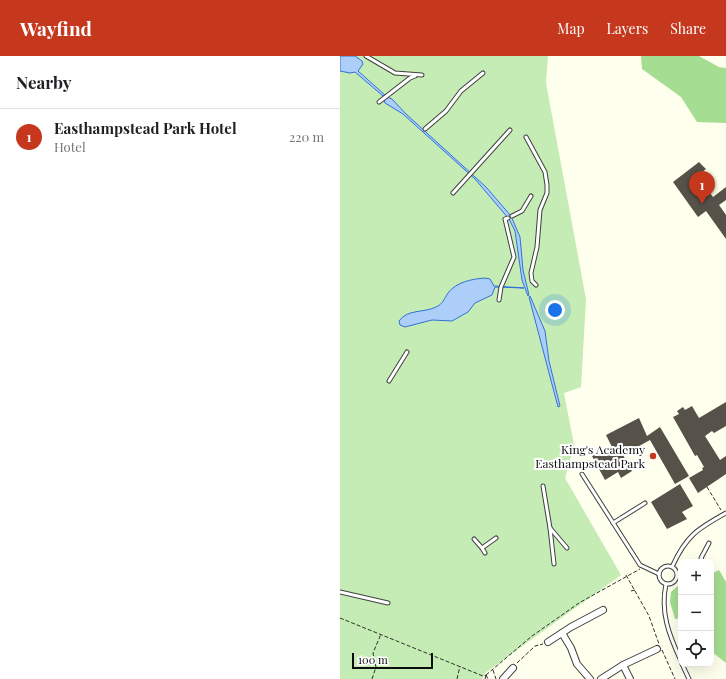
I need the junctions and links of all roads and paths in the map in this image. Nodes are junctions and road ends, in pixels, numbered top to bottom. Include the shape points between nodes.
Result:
1 (366, 56) edge
2 (483, 73) dead end
3 (380, 102) dead end
4 (425, 129) dead end
5 (510, 130) dead end
6 (526, 137) dead end
7 (453, 193) dead end
8 (530, 196) dead end
9 (512, 216) dead end
10 (508, 218) dead end
11 (536, 285) dead end
12 (499, 300) dead end
13 (407, 352) dead end
14 (389, 381) dead end
15 (582, 474) dead end
16 (543, 486) dead end
17 (707, 487) dead end
18 (645, 503) dead end
19 (725, 514) edge
20 (613, 523) junction
21 (550, 528) junction
22 (496, 538) dead end
23 (474, 539) dead end
24 (710, 543) dead end
25 (482, 548) junction
26 (567, 548) dead end
27 (485, 554) dead end
28 (702, 559) edge
29 (554, 564) dead end
30 (672, 566) junction
31 (643, 568) junction
32 (659, 574) junction
33 (678, 574) edge
34 (626, 575) junction
35 (678, 578) edge
36 (666, 584) junction
37 (636, 590) junction
38 (631, 591) dead end
39 (340, 592) edge
40 (388, 603) dead end
41 (603, 610) dead end
42 (649, 616) dead end
43 (340, 618) edge
44 (562, 633) junction
45 (381, 634) junction
46 (548, 642) joint
47 (658, 649) dead end
48 (678, 653) edge
49 (623, 665) junction
50 (460, 666) junction
51 (683, 667) edge
52 (512, 668) joint
53 (492, 670) junction
54 (486, 675) junction
55 (372, 679) edge
56 (457, 679) edge
57 (485, 679) edge
58 (488, 679) edge
59 (496, 679) edge
60 (503, 679) edge
61 (590, 679) edge
62 (601, 679) edge
63 (630, 679) edge
64 (689, 679) edge

1 - 3 lane via 390,72 424,75 410,78
2 - 4 lane via 461,91 446,111
5 - 7 lane
6 - 11 lane via 545,172 547,185 547,193 540,210 537,247 531,273 532,281
8 - 9 lane via 522,211
10 - 12 lane via 506,219 514,257 501,287
13 - 14 lane
15 - 20 lane
16 - 21 lane
17 - 19 path
18 - 20 lane
19 - 30 lane via 693,533 681,548
20 - 31 lane
21 - 26 lane
21 - 29 lane
22 - 25 lane
23 - 25 lane
24 - 28 lane
25 - 27 lane
30 - 32 lane via 664,566
30 - 33 lane
31 - 32 lane
31 - 34 path
32 - 36 lane
34 - 37 path
34 - 53 path via 579,603 532,636
35 - 36 lane
36 - 48 lane via 664,600 667,625
37 - 38 path
37 - 42 path
39 - 40 lane
41 - 44 street
43 - 45 path
44 - 46 street
44 - 61 street via 577,664
45 - 50 path
45 - 55 path via 373,652 376,667
46 - 52 path via 535,646
47 - 49 street
49 - 62 street
49 - 63 street
50 - 54 path
50 - 56 path
51 - 64 lane
52 - 60 street
53 - 54 path
53 - 59 path
54 - 57 path
54 - 58 path

